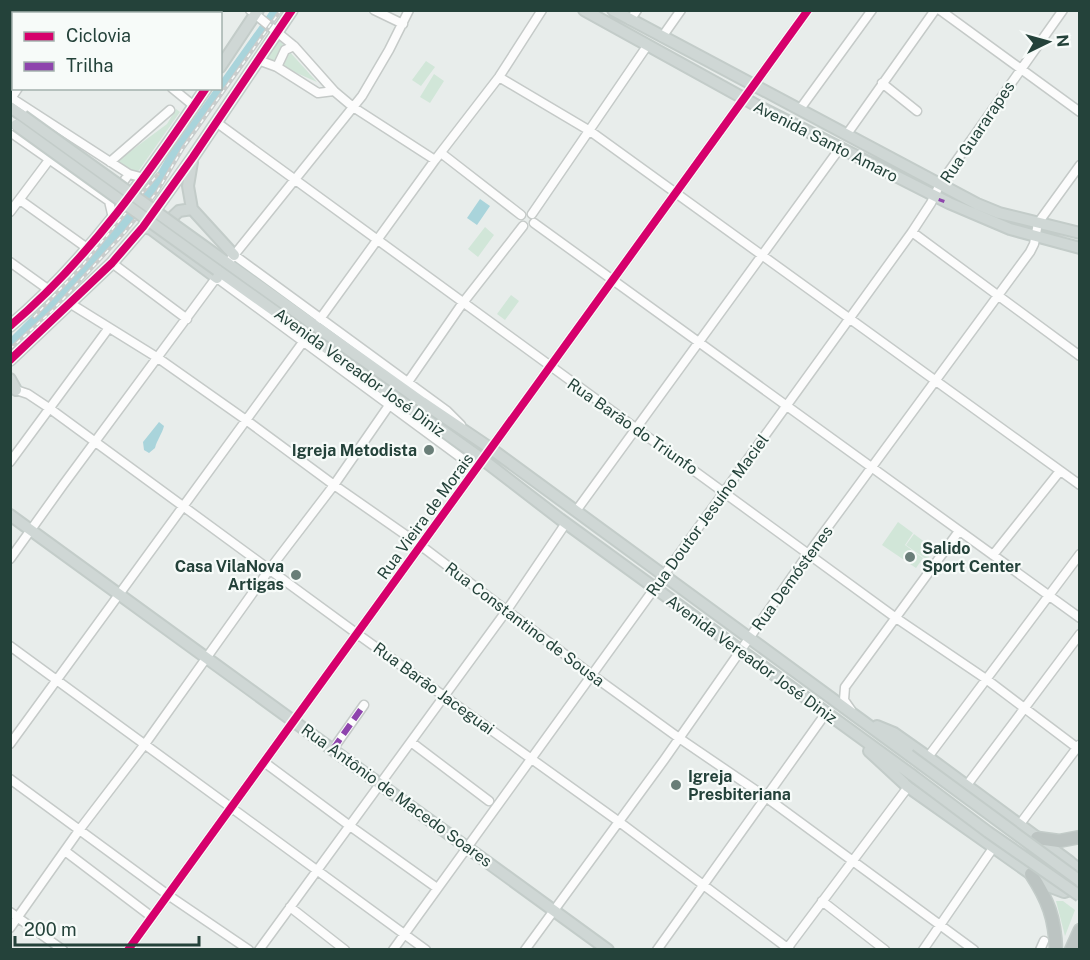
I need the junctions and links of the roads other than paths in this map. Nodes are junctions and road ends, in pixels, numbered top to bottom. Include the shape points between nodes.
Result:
1 (292, 10) edge
2 (374, 10) edge
3 (409, 10) edge
4 (542, 10) edge
5 (584, 10) edge
6 (613, 10) edge
7 (681, 10) edge
8 (808, 10) edge
9 (872, 10) edge
10 (935, 10) edge
11 (940, 10) edge
12 (1063, 10) edge
13 (255, 13) edge
14 (633, 15) edge
15 (403, 24) junction
16 (277, 30) junction
17 (662, 37) junction
18 (294, 46) junction
19 (647, 46) junction
20 (258, 60) junction
21 (222, 64) edge
22 (276, 68) junction
23 (1020, 69) junction
24 (499, 77) junction
25 (882, 83) junction
26 (754, 85) junction
27 (174, 90) edge
28 (205, 90) edge
29 (334, 91) junction
30 (744, 98) junction
31 (11, 101) edge
32 (194, 106) junction
33 (353, 107) junction
34 (800, 109) junction
35 (170, 110) dead end
36 (917, 111) dead end
37 (1080, 112) edge
38 (216, 122) junction
39 (15, 123) edge
40 (590, 131) junction
41 (847, 134) junction
42 (840, 148) junction
43 (193, 156) junction
44 (438, 157) junction
45 (49, 160) junction
46 (110, 162) junction
47 (1080, 165) edge
48 (129, 174) junction
49 (144, 178) junction
50 (295, 180) junction
51 (940, 184) junction
52 (676, 193) junction
53 (940, 199) junction
54 (20, 200) junction
55 (109, 201) junction
56 (192, 209) junction
57 (10, 212) edge
58 (521, 215) junction
59 (533, 218) junction
60 (113, 219) junction
61 (1038, 223) junction
62 (523, 226) junction
63 (143, 227) junction
64 (912, 232) junction
65 (1080, 233) edge
66 (159, 236) junction
67 (1035, 236) junction
68 (376, 240) junction
69 (87, 248) junction
70 (1080, 248) edge
71 (762, 257) junction
72 (10, 262) edge
73 (112, 263) junction
74 (223, 266) junction
75 (613, 281) junction
76 (49, 290) junction
77 (998, 296) junction
78 (71, 304) junction
79 (462, 304) junction
80 (187, 319) junction
81 (320, 319) junction
82 (850, 319) junction
83 (10, 326) edge
84 (108, 328) junction
85 (303, 342) junction
86 (699, 343) junction
87 (1080, 356) edge
88 (158, 358) junction
89 (10, 360) edge
90 (549, 367) junction
91 (10, 379) edge
92 (936, 381) junction
93 (408, 382) junction
94 (13, 390) edge
95 (390, 404) junction
96 (786, 406) junction
97 (49, 408) junction
98 (246, 420) junction
99 (636, 428) junction
100 (467, 432) junction
101 (95, 442) junction
102 (490, 448) junction
103 (10, 462) edge
104 (479, 464) junction
105 (872, 469) junction
106 (1060, 471) junction
107 (334, 485) junction
108 (1080, 485) edge
109 (723, 492) junction
110 (184, 506) junction
111 (576, 511) junction
112 (10, 514) edge
113 (566, 524) junction
114 (32, 530) junction
115 (959, 531) junction
116 (420, 545) junction
117 (808, 554) junction
118 (1080, 554) edge
119 (993, 555) junction
120 (10, 559) edge
121 (269, 570) junction
122 (664, 574) junction
123 (654, 588) junction
124 (120, 594) junction
125 (1049, 595) junction
126 (507, 610) junction
127 (896, 618) junction
128 (1080, 618) edge
129 (356, 633) junction
130 (1080, 634) edge
131 (750, 637) junction
132 (10, 646) edge
133 (741, 650) junction
134 (208, 657) junction
135 (592, 675) junction
136 (986, 679) junction
137 (57, 681) junction
138 (445, 694) junction
139 (364, 705) dead end
140 (1023, 707) junction
141 (826, 713) junction
142 (857, 716) junction
143 (294, 720) junction
144 (859, 737) junction
145 (679, 738) junction
146 (411, 742) junction
147 (10, 744) edge
148 (146, 744) junction
149 (1078, 747) edge
150 (333, 749) junction
151 (928, 757) junction
152 (531, 759) junction
153 (264, 762) junction
154 (10, 779) edge
155 (381, 784) junction
156 (967, 785) junction
157 (908, 787) junction
158 (767, 798) junction
159 (489, 801) dead end
160 (232, 807) junction
161 (618, 821) junction
162 (1020, 824) junction
163 (350, 826) junction
164 (81, 829) junction
165 (1080, 837) edge
166 (1037, 838) junction
167 (467, 847) junction
168 (993, 848) junction
169 (65, 851) junction
170 (853, 861) junction
171 (318, 870) junction
172 (1080, 873) edge
173 (1031, 874) junction
174 (1080, 880) edge
175 (702, 884) junction
176 (437, 888) junction
177 (168, 895) junction
178 (1080, 896) edge
179 (822, 901) junction
180 (290, 908) junction
181 (555, 911) junction
182 (14, 914) edge
183 (152, 917) junction
184 (940, 925) junction
185 (10, 928) edge
186 (1080, 930) edge
187 (404, 934) junction
188 (788, 949) edge
189 (63, 950) edge
190 (128, 950) edge
191 (249, 950) edge
192 (259, 950) edge
193 (345, 950) edge
194 (393, 950) edge
195 (426, 950) edge
196 (525, 950) edge
197 (608, 950) edge
198 (657, 950) edge
199 (885, 950) edge
200 (922, 950) edge
201 (974, 950) edge
202 (1056, 950) edge
203 (1071, 950) edge

1 - 16 main road
2 - 15 street
3 - 15 street
4 - 24 street
5 - 19 main road, Avenida Santo Amaro
6 - 14 main road, Avenida Santo Amaro
7 - 17 street
8 - 26 street, Rua Vieira de Morais
9 - 34 street
10 - 25 street
11 - 23 street
12 - 23 street, Rua Guararapes
13 - 16 street
13 - 21 main road
14 - 17 main road, Avenida Santo Amaro
15 - 33 street
16 - 18 street
16 - 20 main road
17 - 26 main road, Avenida Santo Amaro
18 - 22 street via 285,50
18 - 29 street
19 - 30 main road, Avenida Santo Amaro
19 - 40 street
20 - 22 street
20 - 38 main road
22 - 29 street via 318,93
23 - 37 street
23 - 51 street, Rua Guararapes
24 - 40 street
24 - 44 street
25 - 36 street
25 - 41 street
26 - 30 street, Rua Vieira de Morais
26 - 34 main road, Avenida Santo Amaro
27 - 32 street
28 - 32 main road
29 - 33 street
30 - 42 main road, Avenida Santo Amaro
30 - 52 street, Rua Vieira de Morais
31 - 39 main road, Avenida Vereador José Diniz
31 - 46 street
32 - 49 main road
33 - 44 street
33 - 50 street
34 - 41 main road, Avenida Santo Amaro
35 - 46 street
38 - 43 main road
38 - 50 street, Rua Barão do Triunfo
39 - 45 street, Avenida Vereador José Diniz
39 - 74 main road, Avenida Vereador José Diniz, bridge
40 - 52 street
40 - 59 street
41 - 51 main road, Avenida Santo Amaro
42 - 53 main road, Avenida Santo Amaro
42 - 71 street
43 - 56 main road via 188,186
43 - 63 main road
44 - 58 street
44 - 68 street
45 - 54 street
45 - 55 street, Avenida Vereador José Diniz
46 - 48 street
47 - 61 street
48 - 49 street
48 - 55 street
49 - 60 main road
50 - 68 street, Rua Barão do Triunfo
50 - 74 street
51 - 53 street, Rua Guararapes
51 - 61 main road, Avenida Santo Amaro via 999,213
52 - 71 street
52 - 75 street, Rua Vieira de Morais
53 - 64 street, Rua Doutor Jesuíno Maciel
53 - 67 main road, Avenida Santo Amaro
54 - 57 street
54 - 69 street
55 - 60 street
56 - 66 main road via 178,211 159,230
56 - 74 main road
58 - 59 street via 525,212
58 - 62 street
59 - 62 street via 528,227
59 - 75 street
60 - 69 main road
61 - 65 main road, Avenida Santo Amaro
61 - 67 street, Rua Demóstenes
62 - 79 street
63 - 66 main road
63 - 73 main road
64 - 77 street
64 - 82 street, Rua Doutor Jesuíno Maciel
66 - 74 main road
67 - 70 main road, Avenida Santo Amaro
67 - 77 street, Rua Demóstenes via 1032,248
68 - 79 street, Rua Barão do Triunfo
68 - 81 street
69 - 76 main road
71 - 82 street
71 - 86 street
72 - 76 street
73 - 78 main road
73 - 80 street
74 - 80 street
74 - 81 street, Avenida Vereador José Diniz
74 - 85 street, Avenida Vereador José Diniz
74 - 100 main road, Avenida Vereador José Diniz
74 - 104 main road, Avenida Vereador José Diniz
75 - 86 street
75 - 90 street, Rua Vieira de Morais
76 - 83 main road
77 - 87 street
77 - 92 street, Rua Demóstenes
78 - 84 street, Rua Constantino de Sousa
78 - 89 main road
79 - 90 street, Rua Barão do Triunfo
79 - 93 street
80 - 88 street
81 - 93 street, Avenida Vereador José Diniz
82 - 92 street
82 - 96 street, Rua Doutor Jesuíno Maciel
84 - 88 street, Rua Constantino de Sousa
84 - 97 street
85 - 95 street, Avenida Vereador José Diniz
85 - 98 street
86 - 96 street
86 - 99 street
88 - 98 street, Rua Constantino de Sousa
88 - 101 street
90 - 99 street, Rua Barão do Triunfo
90 - 102 street, Rua Vieira de Morais
91 - 94 main road
92 - 105 street, Rua Demóstenes
92 - 106 street
93 - 100 street, Avenida Vereador José Diniz via 447,411
94 - 97 street, Rua Barão Jaceguai via 28,394
95 - 104 street, Avenida Vereador José Diniz
95 - 107 street
96 - 105 street
96 - 109 street, Rua Doutor Jesuíno Maciel
97 - 101 street, Rua Barão Jaceguai
97 - 103 street
98 - 107 street, Rua Constantino de Sousa
98 - 110 street
99 - 109 street, Rua Barão do Triunfo
99 - 111 street
100 - 102 main road, Avenida Vereador José Diniz
101 - 110 street, Rua Barão Jaceguai
101 - 114 street
102 - 104 street, Rua Vieira de Morais
102 - 111 main road, Avenida Vereador José Diniz
104 - 113 main road, Avenida Vereador José Diniz
104 - 116 street, Rua Vieira de Morais
105 - 115 street
105 - 117 street, Rua Demóstenes
106 - 108 street
106 - 119 street
107 - 116 street, Rua Constantino de Sousa
107 - 121 street
109 - 117 street, Rua Barão do Triunfo
109 - 122 street, Rua Doutor Jesuíno Maciel
110 - 121 street, Rua Barão Jaceguai
110 - 124 street
111 - 122 main road, Avenida Vereador José Diniz
112 - 114 main road, Rua Antônio de Macedo Soares
113 - 123 main road, Avenida Vereador José Diniz
113 - 126 street
114 - 120 street
114 - 124 main road, Rua Antônio de Macedo Soares
115 - 119 street
115 - 127 street
116 - 126 street, Rua Constantino de Sousa
116 - 129 street, Rua Vieira de Morais
117 - 127 street, Rua Barão do Triunfo
117 - 131 street, Rua Demóstenes
118 - 125 street
119 - 125 street
121 - 129 street, Rua Barão Jaceguai
121 - 134 street
122 - 123 street, Rua Doutor Jesuíno Maciel
122 - 131 main road, Avenida Vereador José Diniz
123 - 133 main road, Avenida Vereador José Diniz
123 - 135 street, Rua Doutor Jesuíno Maciel
124 - 134 main road, Rua Antônio de Macedo Soares
124 - 137 street
125 - 128 street
125 - 136 street
126 - 135 street, Rua Constantino de Sousa
126 - 138 street
127 - 136 street, Rua Barão do Triunfo
127 - 142 street via 845,687 844,700
129 - 138 street, Rua Barão Jaceguai
129 - 143 street, Rua Vieira de Morais
130 - 140 street
131 - 133 street, Rua Demóstenes
131 - 142 main road, Avenida Vereador José Diniz
132 - 137 street
133 - 141 main road, Avenida Vereador José Diniz
133 - 145 street, Rua Demóstenes
134 - 143 main road, Rua Antônio de Macedo Soares
134 - 148 street
135 - 145 street, Rua Constantino de Sousa
135 - 152 street, Rua Doutor Jesuíno Maciel
136 - 140 street, Rua Barão do Triunfo
136 - 151 street
137 - 147 street
137 - 148 street
138 - 146 street
138 - 152 street, Rua Barão Jaceguai
139 - 150 street
140 - 149 street, Rua Barão do Triunfo
140 - 156 street
141 - 144 main road, Avenida Vereador José Diniz
141 - 158 street
142 - 151 main road via 894,733
142 - 174 main road, Avenida Vereador José Diniz, bridge
143 - 150 main road, Rua Antônio de Macedo Soares
143 - 153 street, Rua Vieira de Morais
144 - 157 main road
144 - 178 main road, Avenida Vereador José Diniz, bridge
145 - 158 street, Rua Constantino de Sousa
145 - 161 street, Rua Demóstenes
146 - 155 street
146 - 159 street
148 - 160 street
148 - 164 street
149 - 162 street
150 - 155 main road, Rua Antônio de Macedo Soares
151 - 156 main road
152 - 161 street, Rua Barão Jaceguai
152 - 167 street, Rua Doutor Jesuíno Maciel
153 - 160 street, Rua Vieira de Morais
153 - 163 street
154 - 164 street
155 - 163 street
155 - 167 main road, Rua Antônio de Macedo Soares
156 - 162 main road
157 - 168 main road
157 - 170 street
158 - 170 street, Rua Constantino de Sousa
158 - 175 street
160 - 171 street
160 - 177 street, Rua Vieira de Morais
161 - 175 street, Rua Barão Jaceguai
161 - 181 street, Rua Demóstenes
162 - 166 main road
163 - 171 street
163 - 176 street
164 - 169 street
164 - 177 street
165 - 166 highway via 1059,841
166 - 172 main road
167 - 176 street, Rua Doutor Jesuíno Maciel
167 - 181 main road, Rua Antônio de Macedo Soares
168 - 173 main road
168 - 184 street
169 - 182 street
169 - 183 street
170 - 179 street
170 - 184 street, Rua Constantino de Sousa
171 - 180 street
171 - 187 street
173 - 174 main road via 1064,892 1073,890
173 - 202 highway via 1052,912
175 - 188 street, Rua Barão Jaceguai
175 - 198 street
176 - 187 street, Rua Doutor Jesuíno Maciel
177 - 183 street, Rua Vieira de Morais
177 - 191 street
179 - 188 street
179 - 199 street
180 - 192 street
180 - 193 street
181 - 196 street, Rua Demóstenes
181 - 197 main road, Rua Antônio de Macedo Soares
182 - 185 street
182 - 189 street
183 - 190 street, Rua Vieira de Morais
184 - 200 street
184 - 201 street, Rua Constantino de Sousa
186 - 203 highway
187 - 194 street, Rua Doutor Jesuíno Maciel
187 - 195 street

